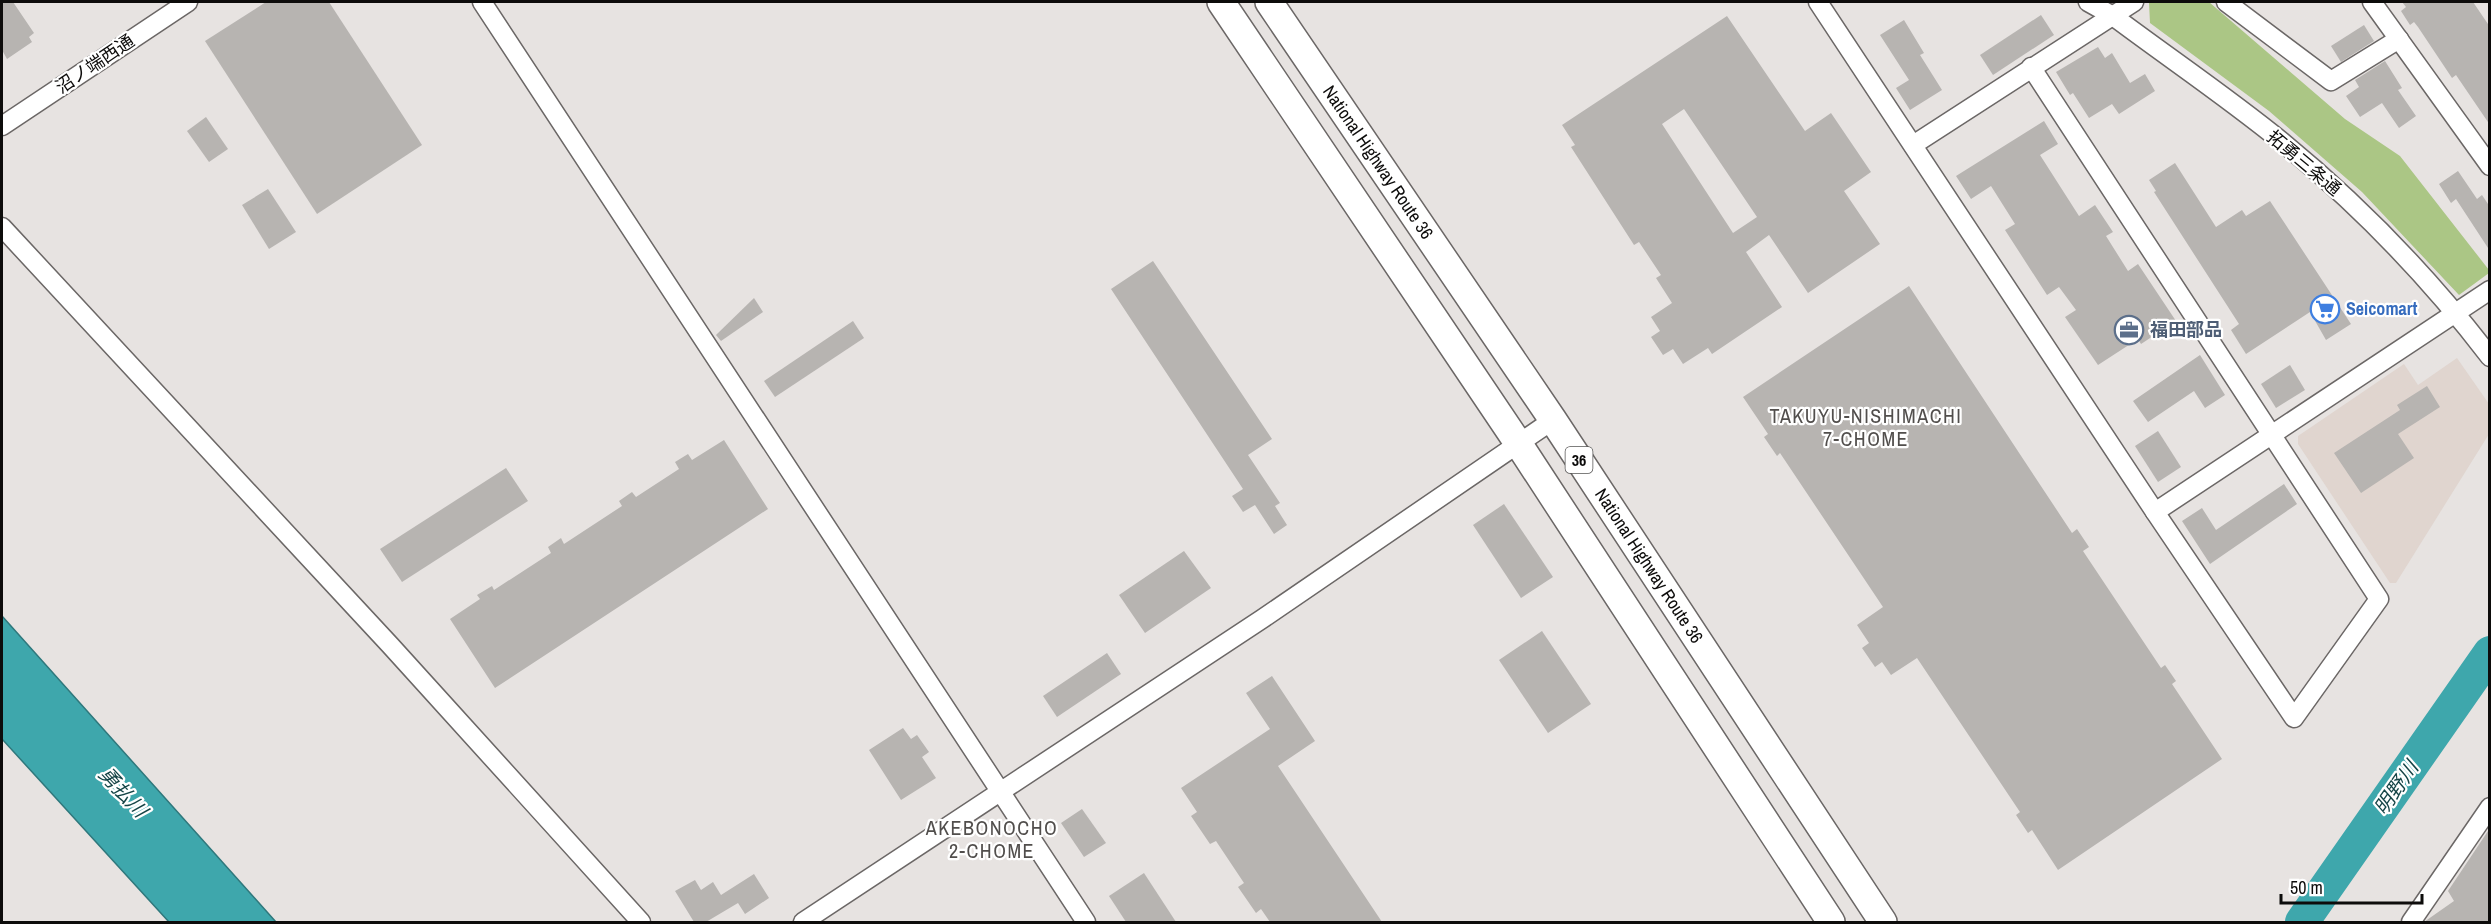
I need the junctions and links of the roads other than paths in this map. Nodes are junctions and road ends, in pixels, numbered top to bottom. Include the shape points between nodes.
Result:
1 (188, 2) edge
2 (482, 2) edge
3 (1221, 2) edge
4 (1269, 2) edge
5 (1818, 2) edge
6 (2088, 2) edge
7 (2134, 2) edge
8 (2226, 2) edge
9 (2372, 2) edge
10 (2113, 16) junction
11 (2399, 39) junction
12 (2031, 68) junction
13 (2, 126) edge
14 (1913, 145) junction
15 (2490, 166) edge
16 (2, 227) edge
17 (2490, 290) edge
18 (2457, 313) junction
19 (2490, 357) edge
20 (1553, 420) junction
21 (2272, 436) junction
22 (1518, 443) junction
23 (2155, 512) junction
24 (1000, 793) junction
25 (2490, 807) edge
26 (641, 922) edge
27 (803, 922) edge
28 (1086, 922) edge
29 (1831, 922) edge
30 (1883, 922) edge
31 (2411, 922) edge

1 - 13 street, 沼ノ端西通
2 - 24 street
3 - 22 highway, 36
4 - 20 highway, National Highway Route 36 / 36
5 - 14 street
6 - 10 street, 拓勇三条通
7 - 10 street
8 - 11 street via 2331,81
9 - 11 street
10 - 12 street
10 - 18 street, 拓勇三条通 via 2281,141 2374,223
11 - 15 street
12 - 14 street
12 - 21 street
14 - 23 street
16 - 26 street
17 - 18 street
18 - 19 street, 拓勇三条通
18 - 21 street
20 - 22 street
20 - 30 highway, National Highway Route 36 / 36
21 - 23 street
21 - 23 street via 2379,599 2294,718
22 - 24 street
22 - 29 highway, 36
24 - 27 street
24 - 28 street
25 - 31 street

